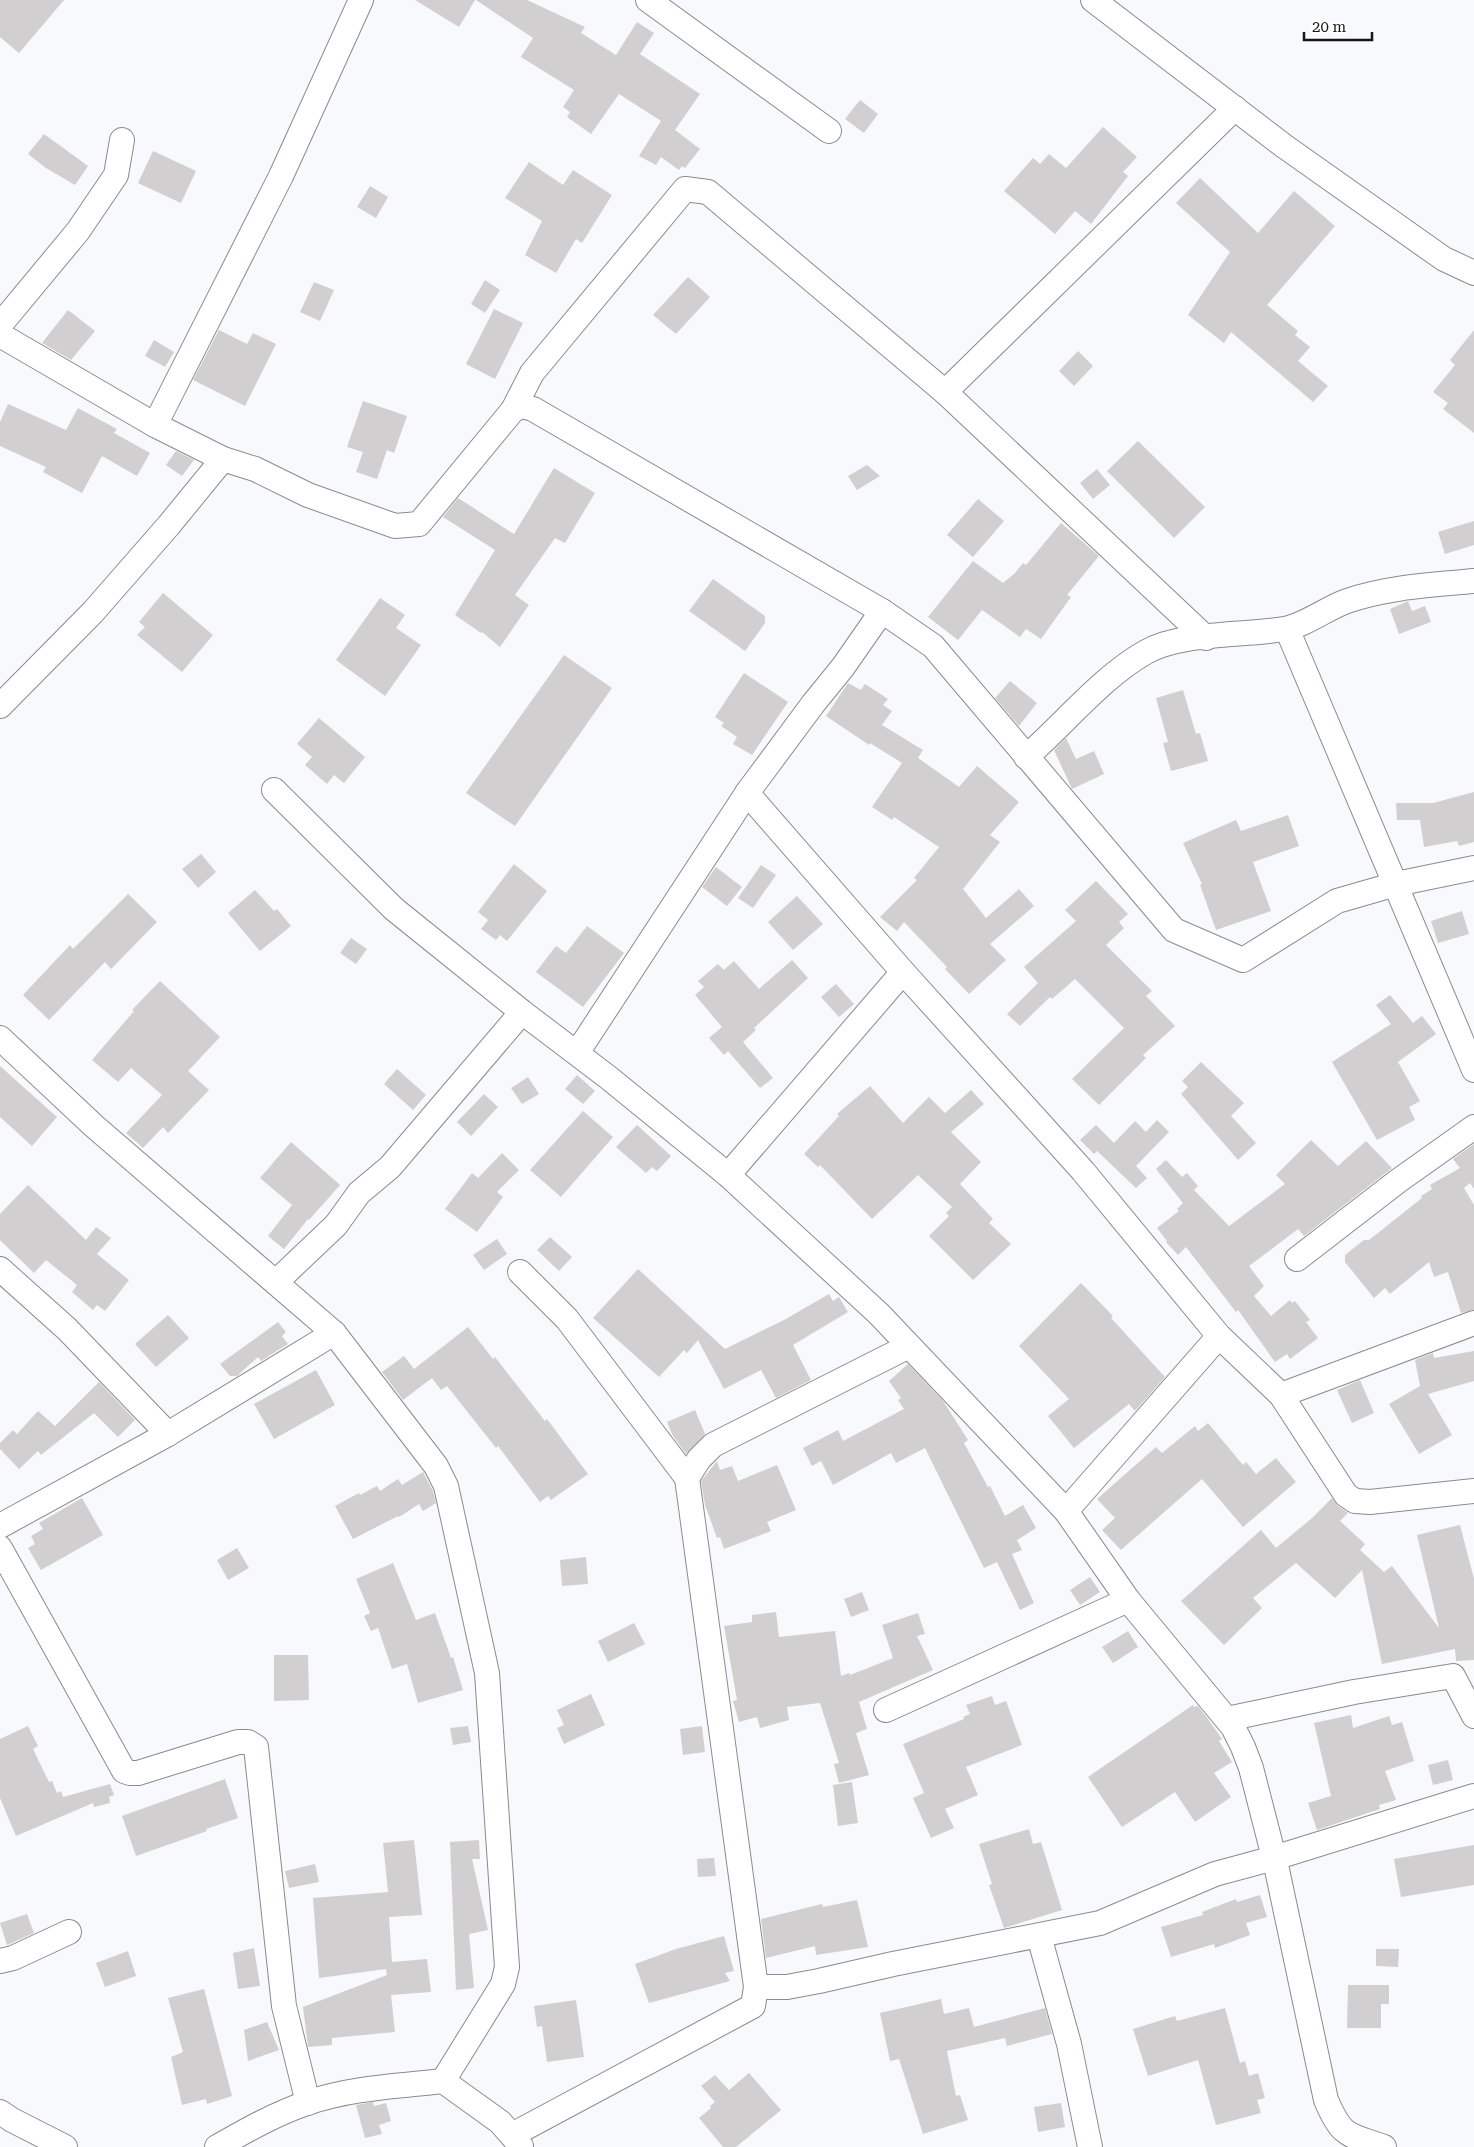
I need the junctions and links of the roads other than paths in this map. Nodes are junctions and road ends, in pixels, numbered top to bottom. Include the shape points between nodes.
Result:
1 (360, 0) edge
2 (648, 0) edge
3 (1092, 0) edge
4 (1235, 108) junction
5 (829, 131) dead end
6 (122, 140) dead end
7 (1474, 272) edge
8 (0, 326) edge
9 (0, 335) edge
10 (945, 392) junction
11 (513, 410) junction
12 (155, 425) junction
13 (223, 459) junction
14 (1474, 580) edge
15 (882, 611) junction
16 (1286, 629) junction
17 (1206, 638) junction
18 (0, 706) edge
19 (1026, 756) junction
20 (274, 790) dead end
21 (747, 793) junction
22 (1474, 868) edge
23 (1396, 884) junction
24 (903, 972) junction
25 (522, 1012) junction
26 (0, 1038) edge
27 (577, 1053) junction
28 (1474, 1070) edge
29 (1474, 1126) edge
30 (728, 1175) junction
31 (1297, 1259) dead end
32 (0, 1269) edge
33 (520, 1272) dead end
34 (276, 1282) junction
35 (1474, 1323) edge
36 (334, 1332) junction
37 (1219, 1336) junction
38 (909, 1346) junction
39 (1281, 1395) junction
40 (168, 1434) junction
41 (687, 1478) junction
42 (1474, 1490) edge
43 (1066, 1511) junction
44 (0, 1526) edge
45 (0, 1548) edge
46 (1128, 1600) junction
47 (886, 1710) dead end
48 (1474, 1716) edge
49 (1227, 1719) junction
50 (1474, 1796) edge
51 (1274, 1858) junction
52 (69, 1932) dead end
53 (1039, 1936) junction
54 (0, 1961) edge
55 (756, 1987) junction
56 (443, 2081) junction
57 (308, 2102) junction
58 (0, 2112) edge
59 (517, 2141) edge
60 (65, 2147) edge
61 (218, 2147) edge
62 (1090, 2147) edge
63 (1384, 2147) edge

1 - 12 street via 282,176
2 - 5 street
3 - 4 street
4 - 7 street via 1444,259
4 - 10 street
6 - 8 street via 116,175 78,231
9 - 12 street
10 - 11 street via 708,192 685,189 532,373
10 - 17 street
11 - 13 street via 419,524 395,526 308,495 255,469
11 - 15 street via 522,406 533,409
12 - 13 street
13 - 18 street via 93,612
14 - 16 street via 1397,588 1346,601
15 - 19 street via 933,646
15 - 21 street
16 - 17 street
16 - 23 street
17 - 19 street via 1178,641 1147,651 1114,673
19 - 23 street via 1174,930 1243,960 1337,902
20 - 25 street via 394,909
21 - 24 street
21 - 27 street
22 - 23 street
23 - 28 street
24 - 30 street
24 - 37 street via 1082,1171
25 - 27 street
25 - 34 street via 390,1167 359,1193 336,1225
26 - 34 street via 94,1126
27 - 30 street
29 - 31 street
30 - 38 street
32 - 40 street via 67,1329
33 - 41 street via 567,1319
34 - 36 street
35 - 39 street
36 - 40 street
36 - 56 street via 436,1466 446,1486 487,1673 508,1967 503,1984
37 - 39 street
37 - 43 street
38 - 41 street via 713,1445
38 - 43 street
39 - 42 street via 1346,1495 1355,1501
40 - 44 street
41 - 55 street
43 - 46 street
45 - 57 street via 124,1771 138,1773 238,1742 248,1742 256,1747 284,2006
46 - 47 street
46 - 49 street
48 - 49 street via 1453,1676 1354,1692
49 - 51 street via 1251,1768
50 - 51 street
51 - 53 street via 1215,1874 1100,1923
51 - 63 street via 1326,2100 1346,2133
52 - 54 street via 14,1958
53 - 55 street via 787,1987
53 - 62 street via 1069,2044
55 - 59 street via 753,2006
56 - 57 street via 360,2091
56 - 59 street via 500,2122
57 - 61 street via 261,2122
58 - 60 street

